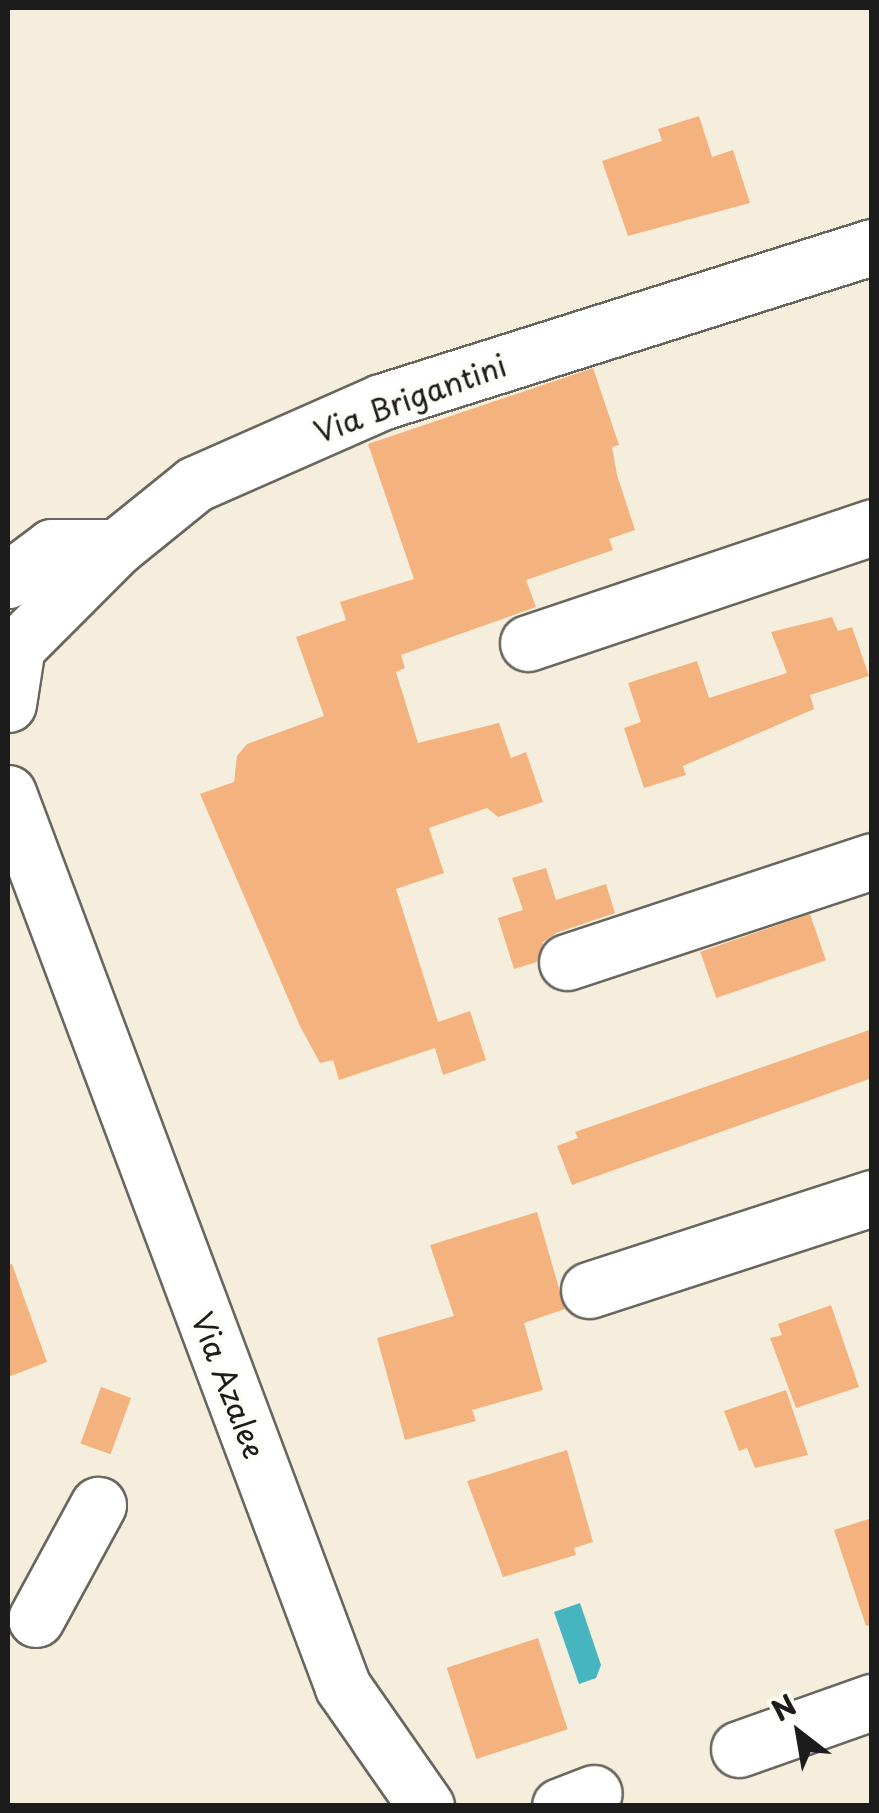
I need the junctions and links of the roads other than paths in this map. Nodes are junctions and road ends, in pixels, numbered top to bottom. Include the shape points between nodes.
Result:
1 (872, 246) edge
2 (872, 527) edge
3 (117, 547) junction
4 (8, 580) edge
5 (528, 644) dead end
6 (12, 651) edge
7 (8, 704) edge
8 (8, 793) edge
9 (872, 861) edge
10 (8, 912) edge
11 (64, 946) junction
12 (567, 962) dead end
13 (872, 1198) edge
14 (589, 1290) dead end
15 (98, 1506) dead end
16 (36, 1619) dead end
17 (872, 1702) edge
18 (738, 1748) dead end
19 (426, 1806) edge

1 - 3 street, Via Brigantini via 382,402 195,484
2 - 5 street
3 - 4 street via 52,547
3 - 6 street, Via Brigantini
6 - 7 street
8 - 11 street, Via Azalee
9 - 12 street
10 - 11 street
11 - 19 street, Via Azalee via 343,1687
13 - 14 street
15 - 16 street
17 - 18 street

